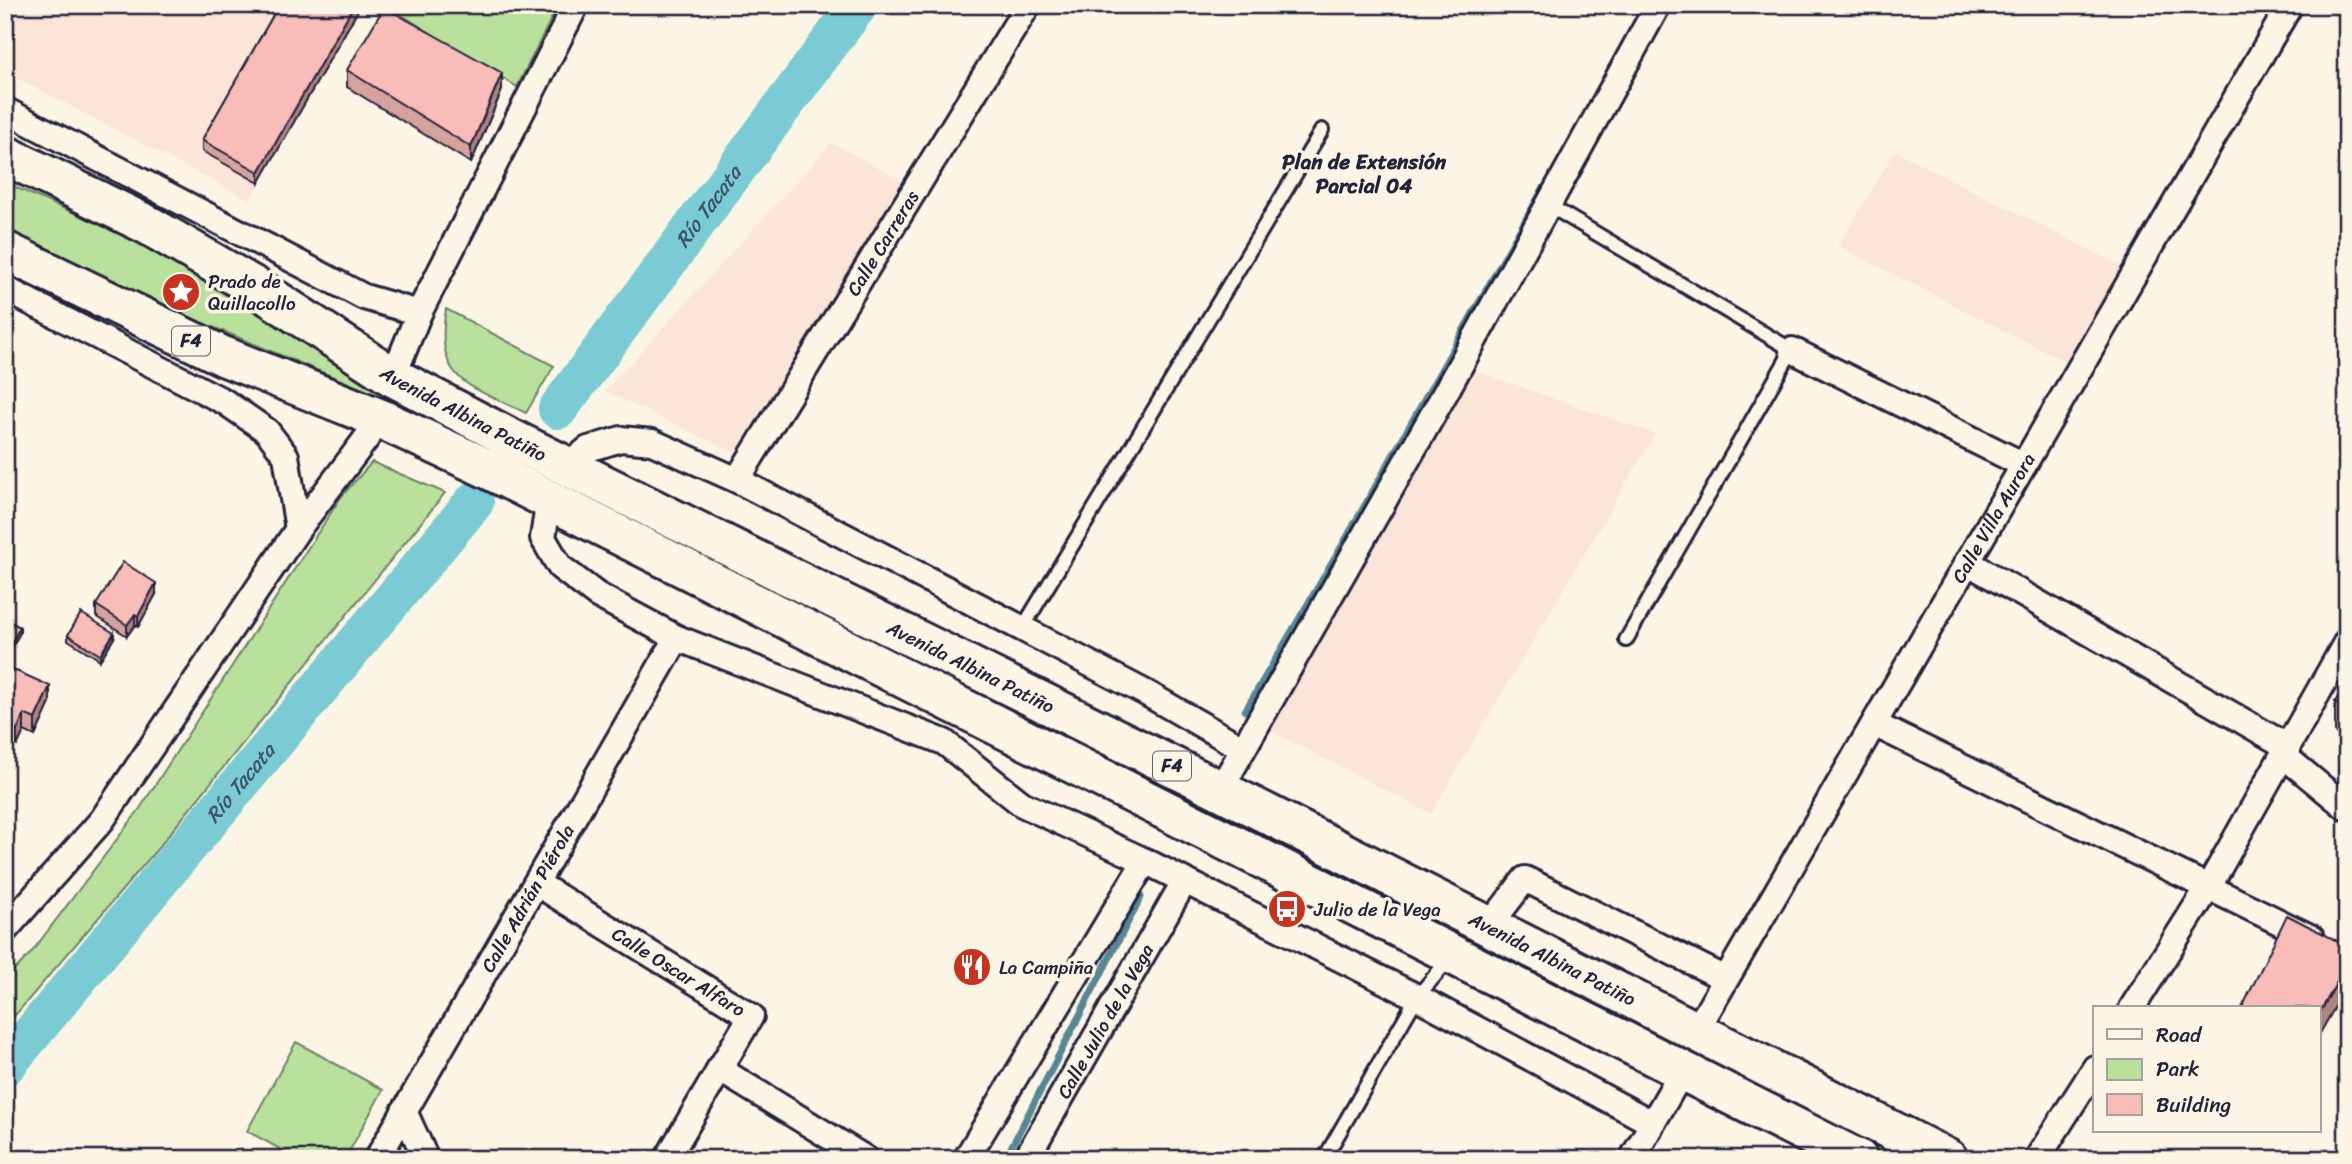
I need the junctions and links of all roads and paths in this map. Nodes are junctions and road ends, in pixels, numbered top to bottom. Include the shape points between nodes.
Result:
1 (576, 5) edge
2 (1028, 5) edge
3 (1658, 5) edge
4 (2290, 5) edge
5 (5, 110) edge
6 (1322, 130) dead end
7 (5, 155) edge
8 (1550, 206) junction
9 (5, 251) edge
10 (5, 289) edge
11 (419, 313) junction
12 (1792, 350) junction
13 (394, 377) junction
14 (381, 419) junction
15 (2024, 465) junction
16 (568, 466) junction
17 (737, 480) junction
18 (549, 499) junction
19 (298, 529) junction
20 (1967, 562) junction
21 (1022, 629) junction
22 (677, 638) junction
23 (1626, 640) dead end
24 (2347, 641) edge
25 (1874, 724) junction
26 (1242, 748) junction
27 (2286, 751) junction
28 (1220, 790) junction
29 (2347, 807) edge
30 (1145, 861) junction
31 (1184, 882) junction
32 (536, 883) junction
33 (2209, 886) junction
34 (1489, 926) junction
35 (5, 930) edge
36 (2334, 950) edge
37 (1452, 955) junction
38 (1724, 978) junction
39 (1417, 997) junction
40 (2133, 1006) edge
41 (1696, 1031) junction
42 (719, 1069) junction
43 (1683, 1070) junction
44 (2093, 1071) edge
45 (404, 1111) junction
46 (1652, 1124) junction
47 (377, 1159) edge
48 (426, 1159) edge
49 (667, 1159) edge
50 (866, 1159) edge
51 (966, 1159) edge
52 (1026, 1159) edge
53 (1324, 1159) edge
54 (1632, 1159) edge
55 (1858, 1159) edge
56 (1948, 1159) edge
57 (2037, 1159) edge

1 - 11 street
2 - 17 street, Calle Carreras
3 - 8 street
4 - 15 street, Calle Villa Aurora
5 - 11 street via 365,297
6 - 21 lane
7 - 13 highway, Avenida Albina Patiño / F4 via 148,225 260,290
8 - 12 lane
8 - 26 street
9 - 14 highway, Avenida Albina Patiño / F4 via 223,356
10 - 19 street via 225,402 267,431 286,456
11 - 13 street
12 - 15 street
12 - 23 lane
13 - 16 highway, Avenida Albina Patiño / F4
14 - 18 highway, Avenida Albina Patiño / F4
14 - 19 street
15 - 20 street, Calle Villa Aurora
16 - 17 street via 588,449 621,439 652,442
16 - 28 highway, Avenida Albina Patiño / F4
17 - 21 street
18 - 22 street via 543,538 560,567 597,595
18 - 37 highway, Avenida Albina Patiño / F4
19 - 35 street via 102,820
20 - 25 street, Calle Villa Aurora
20 - 27 street
21 - 26 street
22 - 30 street via 944,742 1022,804
22 - 32 street, Calle Adrián Piérola
24 - 27 street
25 - 33 street
25 - 38 street, Calle Villa Aurora
26 - 28 street
27 - 29 street
27 - 33 street
28 - 34 highway, Avenida Albina Patiño / F4
30 - 31 street
30 - 51 street
31 - 39 street
31 - 52 street, Calle Julio de la Vega
32 - 42 street, Calle Oscar Alfaro via 751,1016
32 - 45 street, Calle Adrián Piérola
33 - 36 street
33 - 40 street
34 - 38 street via 1525,879
34 - 41 highway, Avenida Albina Patiño / F4
37 - 39 lane
37 - 43 highway, Avenida Albina Patiño / F4
38 - 41 street, Calle Villa Aurora
39 - 46 street
39 - 53 lane
41 - 56 highway, Avenida Albina Patiño / F4
42 - 49 street, Calle Oscar Alfaro
42 - 50 street
43 - 46 street
43 - 55 highway, Avenida Albina Patiño / F4
44 - 57 street
45 - 47 street, Calle Adrián Piérola
45 - 48 street
46 - 54 street

